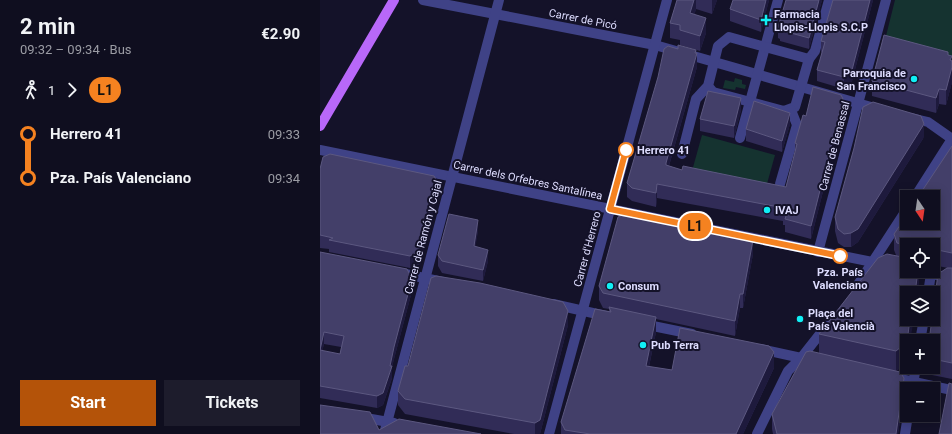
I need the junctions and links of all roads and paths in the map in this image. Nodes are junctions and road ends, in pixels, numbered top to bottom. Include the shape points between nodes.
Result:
1 (394, 0) edge
2 (423, 0) edge
3 (499, 0) edge
4 (667, 0) edge
5 (778, 0) edge
6 (829, 0) edge
7 (886, 0) edge
8 (495, 14) junction
9 (655, 45) junction
10 (765, 47) junction
11 (809, 59) junction
12 (713, 62) junction
13 (758, 74) junction
14 (708, 86) junction
15 (801, 87) junction
16 (750, 102) junction
17 (858, 103) junction
18 (791, 110) junction
19 (886, 111) edge
20 (900, 115) edge
21 (320, 126) edge
22 (740, 138) dead end
23 (952, 139) edge
24 (320, 150) edge
25 (682, 154) dead end
26 (452, 177) junction
27 (780, 184) edge
28 (919, 190) edge
29 (610, 209) junction
30 (900, 220) edge
31 (818, 252) junction
32 (872, 263) junction
33 (900, 268) edge
34 (385, 270) edge
35 (940, 276) edge
36 (425, 278) junction
37 (952, 278) edge
38 (452, 284) edge
39 (853, 292) edge
40 (544, 302) edge
41 (583, 310) junction
42 (834, 316) edge
43 (619, 318) edge
44 (634, 322) edge
45 (703, 336) edge
46 (748, 346) edge
47 (801, 358) junction
48 (822, 362) edge
49 (883, 375) edge
50 (904, 382) edge
51 (940, 388) edge
52 (952, 390) edge
53 (350, 415) edge
54 (387, 422) junction
55 (907, 422) edge
56 (402, 424) edge
57 (764, 429) edge
58 (384, 434) edge
59 (549, 434) edge
60 (757, 434) edge
61 (904, 434) edge

1 - 21 main road
2 - 8 street, Carrer de Picó
3 - 8 street, Carrer de Ramón y Cajal
4 - 9 street, Carrer d'Herrero
5 - 10 street
6 - 11 street via 815,51
7 - 17 street, Carrer de Benassal
8 - 9 street, Carrer de Picó
8 - 26 street, Carrer de Ramón y Cajal
9 - 12 street, Carrer de Picó
9 - 29 street, Carrer d'Herrero
10 - 11 street
10 - 12 street via 729,37 718,46
10 - 13 street
11 - 15 street
12 - 13 street, Carrer de Picó
12 - 14 street
13 - 15 street, Carrer de Picó
13 - 16 street
14 - 16 street via 714,92
14 - 25 street via 696,99
15 - 17 street, Carrer de Picó
15 - 18 street via 795,107
16 - 18 street via 784,111
16 - 22 street
17 - 19 street, Carrer de Picó
17 - 31 street, Carrer de Benassal
18 - 27 street via 797,125
20 - 23 street via 928,122
23 - 28 street
24 - 26 street, Carrer dels Orfebres Santalínea
26 - 29 street, Carrer dels Orfebres Santalínea
26 - 36 street, Carrer de Ramón y Cajal
29 - 31 street, Carrer dels Orfebres Santalínea
29 - 41 street, Carrer d'Herrero
30 - 32 street
31 - 32 street, Carrer dels Orfebres Santalínea
32 - 33 street, Carrer dels Orfebres Santalínea
32 - 39 street
34 - 36 street
35 - 37 street
36 - 38 street
36 - 54 street, Carrer de Ramón y Cajal
40 - 41 street
41 - 43 street
41 - 59 street, Carrer d'Herrero
42 - 47 street
44 - 45 street
46 - 47 street
47 - 48 street
47 - 57 street via 788,371
49 - 50 street
51 - 52 street
53 - 54 street
54 - 56 street
54 - 58 street, Carrer de Ramón y Cajal
55 - 61 street
57 - 60 street

